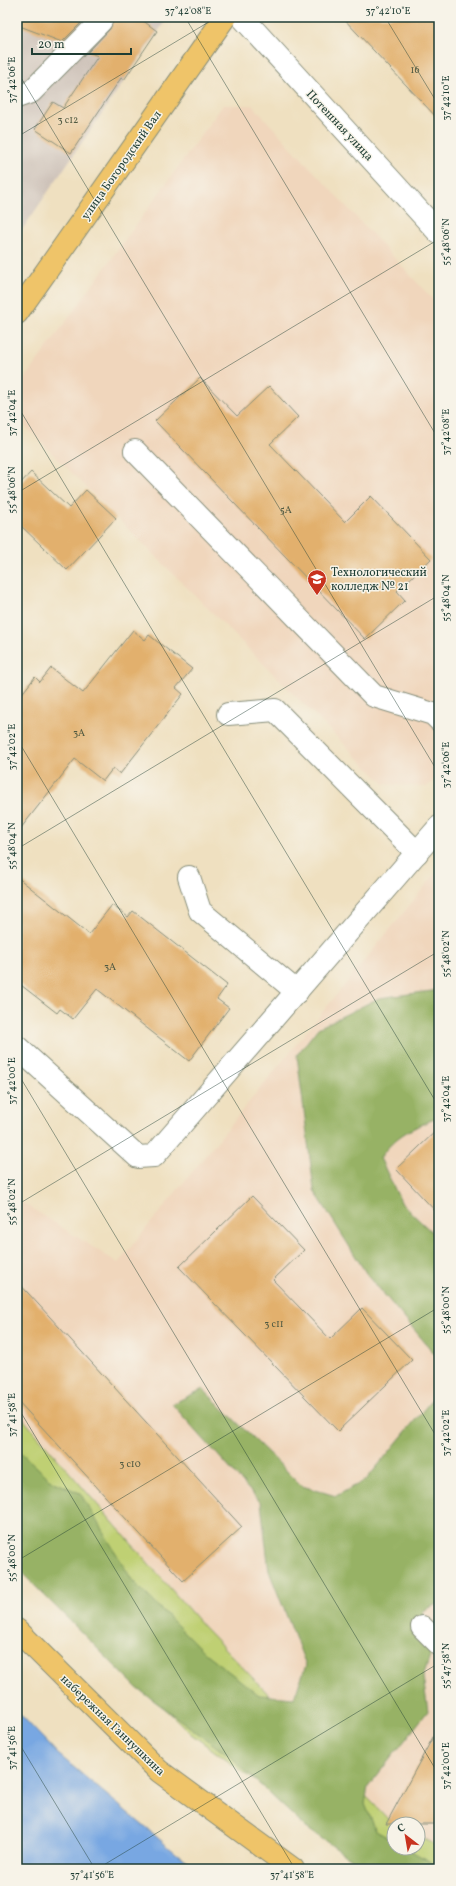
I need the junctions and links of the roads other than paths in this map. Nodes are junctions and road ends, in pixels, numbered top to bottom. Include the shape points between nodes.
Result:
1 (102, 17) edge
2 (225, 17) edge
3 (242, 17) edge
4 (17, 97) edge
5 (439, 233) edge
6 (17, 313) edge
7 (135, 450) dead end
8 (228, 714) dead end
9 (439, 720) edge
10 (439, 827) edge
11 (417, 853) junction
12 (189, 877) dead end
13 (297, 992) junction
14 (17, 1047) edge
15 (422, 1627) dead end
16 (17, 1630) edge
17 (439, 1644) edge
18 (293, 1869) edge

1 - 4 street via 101,21 30,92
2 - 6 main road, улица Богородский Вал
3 - 5 street, Потешная улица
7 - 9 street via 374,696 433,714
8 - 11 street via 275,710
10 - 11 street
11 - 13 street
12 - 13 street via 200,911
13 - 14 street via 154,1156 138,1157
15 - 17 street
16 - 18 main road, набережная Ганнушкина via 159,1771

